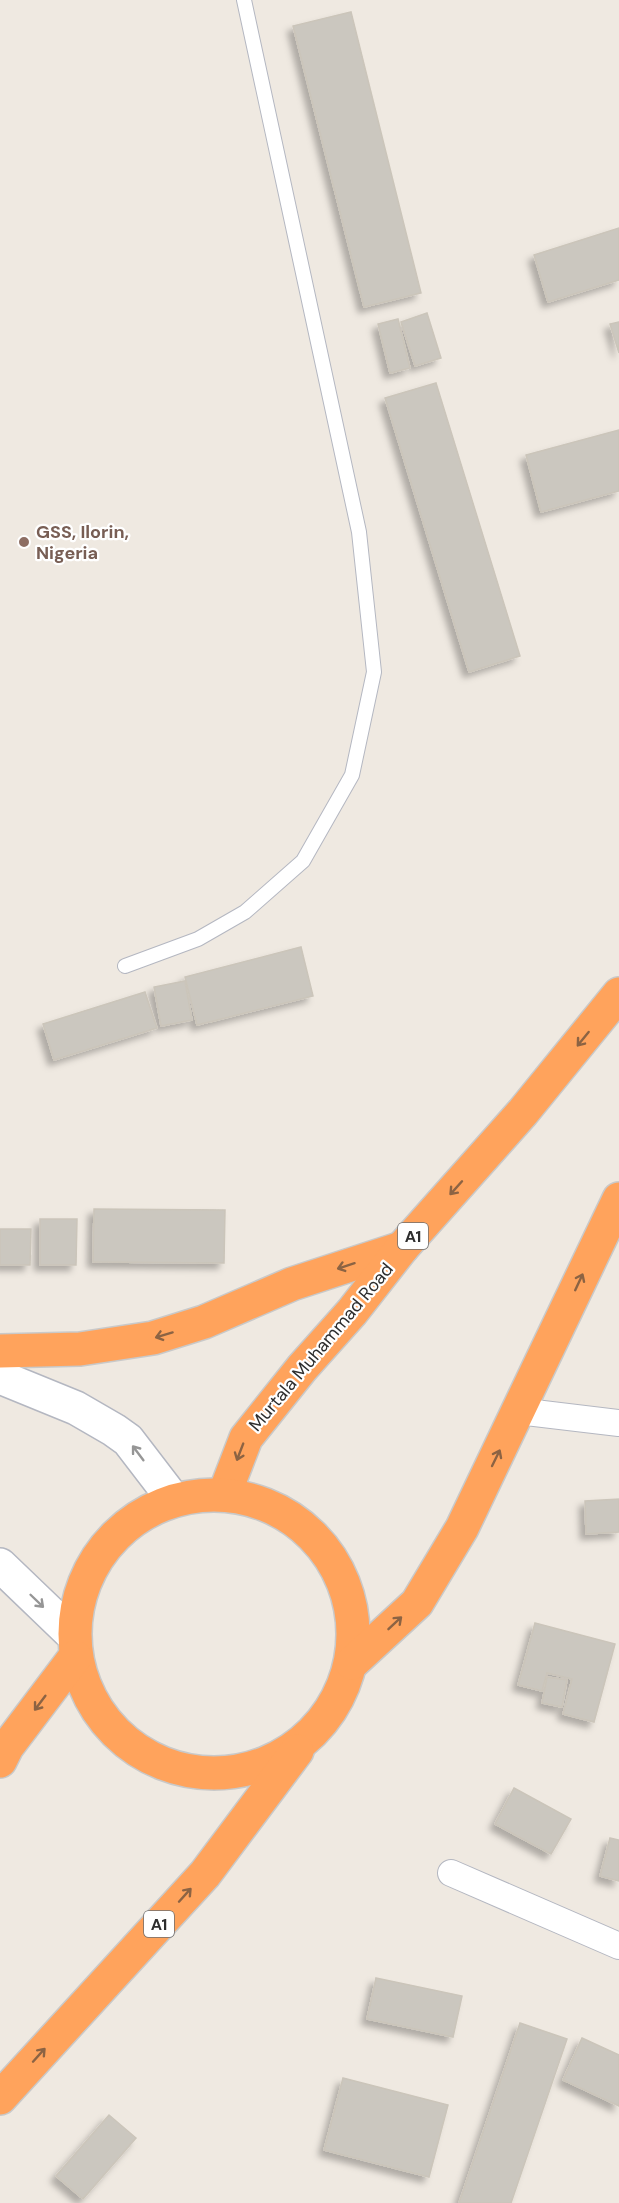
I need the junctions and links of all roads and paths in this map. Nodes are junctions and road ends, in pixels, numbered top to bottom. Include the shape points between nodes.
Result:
1 (244, 0) edge
2 (125, 966) dead end
3 (619, 994) edge
4 (619, 1198) edge
5 (402, 1248) junction
6 (0, 1351) edge
7 (0, 1377) edge
8 (518, 1411) junction
9 (619, 1423) edge
10 (226, 1491) junction
11 (174, 1500) junction
12 (0, 1565) edge
13 (75, 1646) junction
14 (352, 1663) junction
15 (306, 1740) junction
16 (0, 1761) edge
17 (451, 1873) dead end
18 (619, 1946) edge
19 (0, 2098) edge

1 - 2 lane via 358,532 374,672 352,776 303,861 246,912 198,939
3 -> 5 highway, Murtala Muhammad Road / A1 via 523,1113
8 -> 4 highway
5 -> 6 highway via 292,1284 204,1322 153,1338 80,1349
5 -> 10 highway, Murtala Muhammad Road / A1 via 246,1438
11 -> 7 street via 128,1440 114,1430 76,1408
8 - 9 street
14 -> 8 highway via 417,1603 462,1528
10 - 11 highway
10 - 14 highway via 279,1510 316,1537 345,1585 354,1617
11 - 13 highway via 133,1520 101,1552 80,1592
12 -> 13 street
13 - 15 highway via 92,1703 123,1741 166,1766 215,1774 264,1765
13 -> 16 highway
14 - 15 highway via 335,1705
19 -> 15 highway, A1 via 205,1874
17 - 18 street

